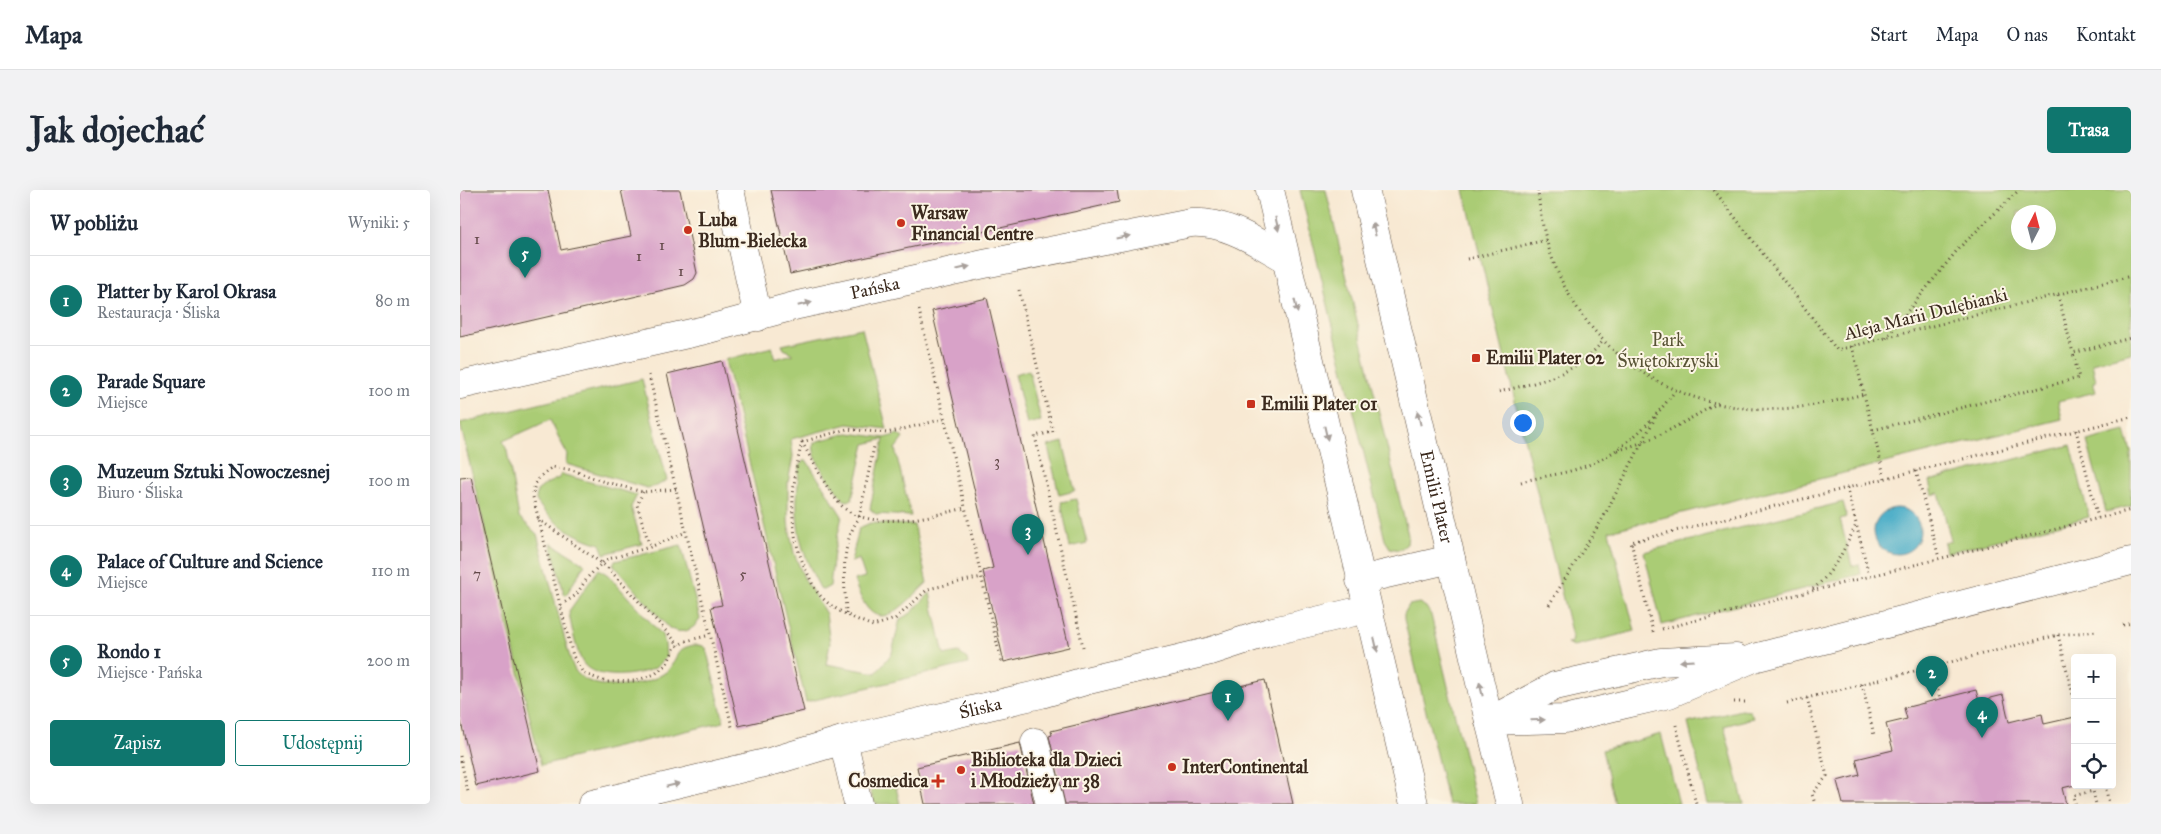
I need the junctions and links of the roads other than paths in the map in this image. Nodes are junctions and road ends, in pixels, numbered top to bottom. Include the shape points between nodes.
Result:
1 (730, 190) edge
2 (1270, 190) edge
3 (1365, 190) edge
4 (1285, 258) junction
5 (758, 317) junction
6 (460, 385) edge
7 (1452, 559) junction
8 (2131, 561) edge
9 (1360, 580) junction
10 (1367, 609) junction
11 (1489, 721) junction
12 (843, 740) junction
13 (1035, 742) dead end
14 (592, 804) edge
15 (858, 804) edge
16 (1050, 804) edge
17 (1414, 804) edge
18 (1510, 804) edge

1 - 5 street
2 -> 4 street
7 -> 3 street, Emilii Plater
5 -> 4 street, Pańska via 974,266 1191,223 1211,223 1231,230
4 -> 9 street
5 - 6 street, Pańska
7 - 9 street
11 -> 7 street, Emilii Plater
8 - 11 street via 1754,658 1668,694 1565,719
9 - 10 street
10 - 12 street, Śliska via 1040,694
10 -> 17 street
11 - 18 street, Emilii Plater
14 -> 12 street, Śliska via 773,761
12 - 15 street
13 - 16 street

